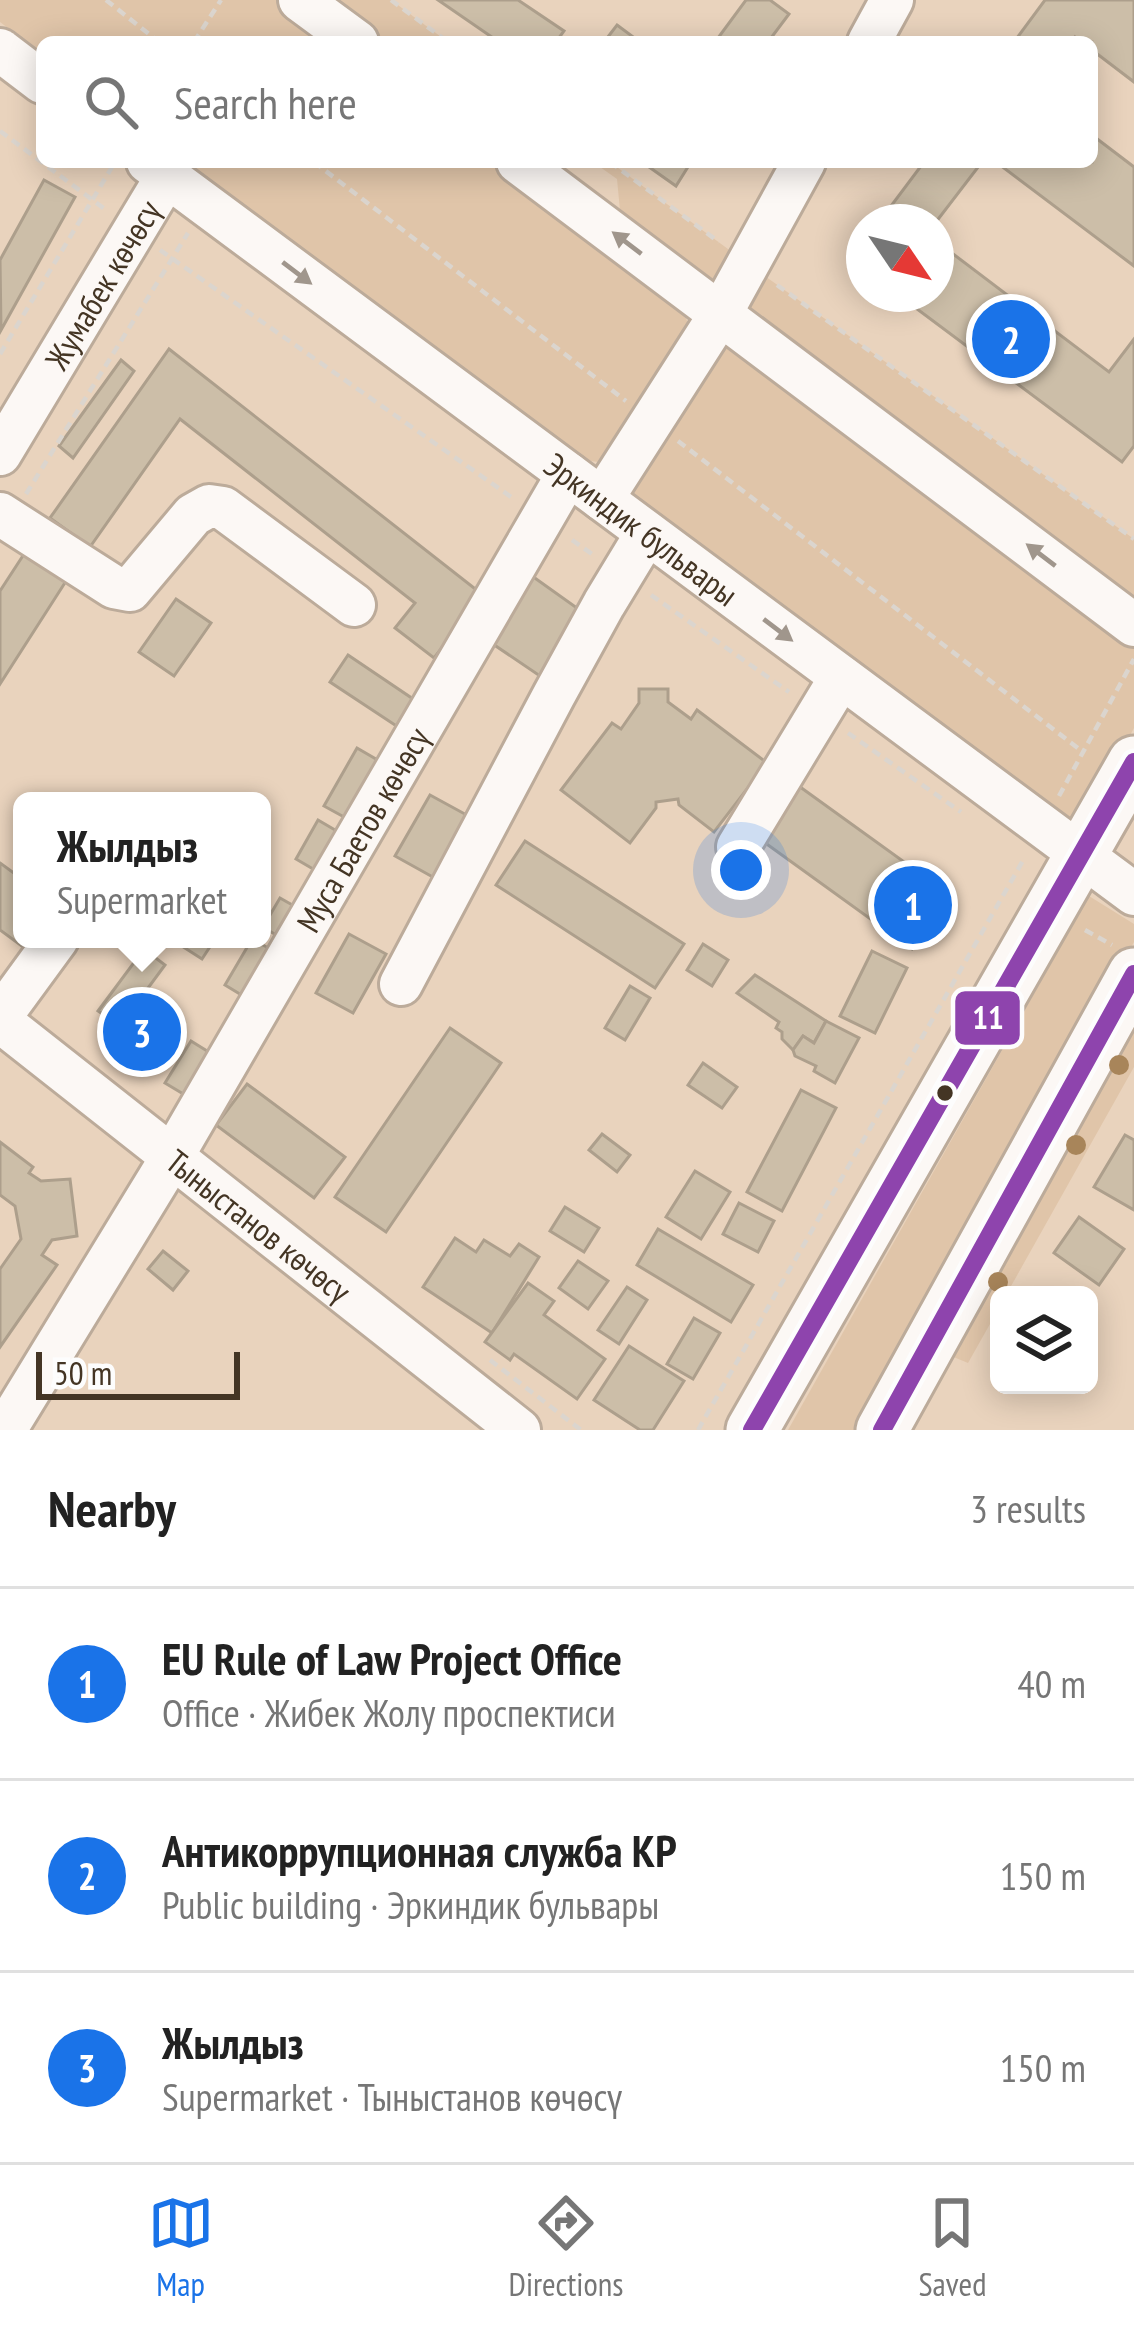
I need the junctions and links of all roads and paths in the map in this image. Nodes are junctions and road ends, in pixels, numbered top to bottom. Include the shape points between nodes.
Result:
1 (106, 0) edge
2 (221, 0) edge
3 (300, 0) edge
4 (391, 0) edge
5 (892, 0) edge
6 (151, 36) edge
7 (198, 36) edge
8 (349, 36) edge
9 (440, 36) edge
10 (872, 36) edge
11 (0, 50) edge
12 (36, 77) edge
13 (0, 131) edge
14 (36, 158) edge
15 (50, 168) edge
16 (111, 168) edge
17 (322, 168) edge
18 (526, 168) edge
19 (618, 168) edge
20 (801, 168) edge
21 (158, 169) edge
22 (91, 199) junction
23 (106, 210) dead end
24 (194, 223) dead end
25 (159, 250) dead end
26 (173, 260) junction
27 (748, 264) junction
28 (188, 271) dead end
29 (721, 313) junction
30 (0, 354) edge
31 (652, 421) junction
32 (0, 454) edge
33 (568, 474) junction
34 (602, 500) junction
35 (6, 519) edge
36 (647, 533) junction
37 (1134, 539) edge
38 (354, 604) dead end
39 (1134, 626) edge
40 (1134, 658) edge
41 (841, 677) junction
42 (1083, 752) junction
43 (1134, 762) edge
44 (1049, 813) dead end
45 (739, 847) dead end
46 (1024, 856) dead end
47 (1082, 856) junction
48 (1134, 894) edge
49 (1073, 924) dead end
50 (51, 948) edge
51 (1131, 964) edge
52 (401, 984) dead end
53 (0, 1019) edge
54 (172, 1157) junction
55 (701, 1429) edge
56 (5, 1430) edge
57 (519, 1430) edge
58 (752, 1430) edge
59 (882, 1430) edge

1 - 6 path
2 - 7 path
3 - 8 street
4 - 9 path
5 - 10 street
11 - 12 street
13 - 14 path
15 - 22 path
16 - 22 path
17 - 31 path
29 -> 18 street
19 - 27 path
20 - 27 street
21 - 32 street, Жумабек көчөсү
21 -> 33 street, Эркиндик бульвары
22 - 23 path
22 - 30 path
24 - 26 path
25 - 26 path
26 - 28 path
26 - 35 path
27 - 29 street
27 - 37 path
29 - 31 street
39 -> 29 street
31 - 34 street
31 - 42 path
33 - 34 street, Эркиндик бульвары
33 - 54 street, Муса Баетов көчөсү
34 - 36 street, Эркиндик бульвары
35 - 38 street via 130,590 193,515 223,508
36 -> 41 street, Эркиндик бульвары
36 - 52 street
40 - 42 path
41 - 45 street
41 - 47 street, Эркиндик бульвары
42 - 44 path
43 - 47 main road
46 - 55 path
47 - 48 street, Эркиндик бульвары
47 - 58 main road
49 - 51 path
50 - 53 street
51 - 59 main road
53 - 54 street, Тыныстанов көчөсү
54 - 56 street, Муса Баетов көчөсү
54 - 57 street, Тыныстанов көчөсү

